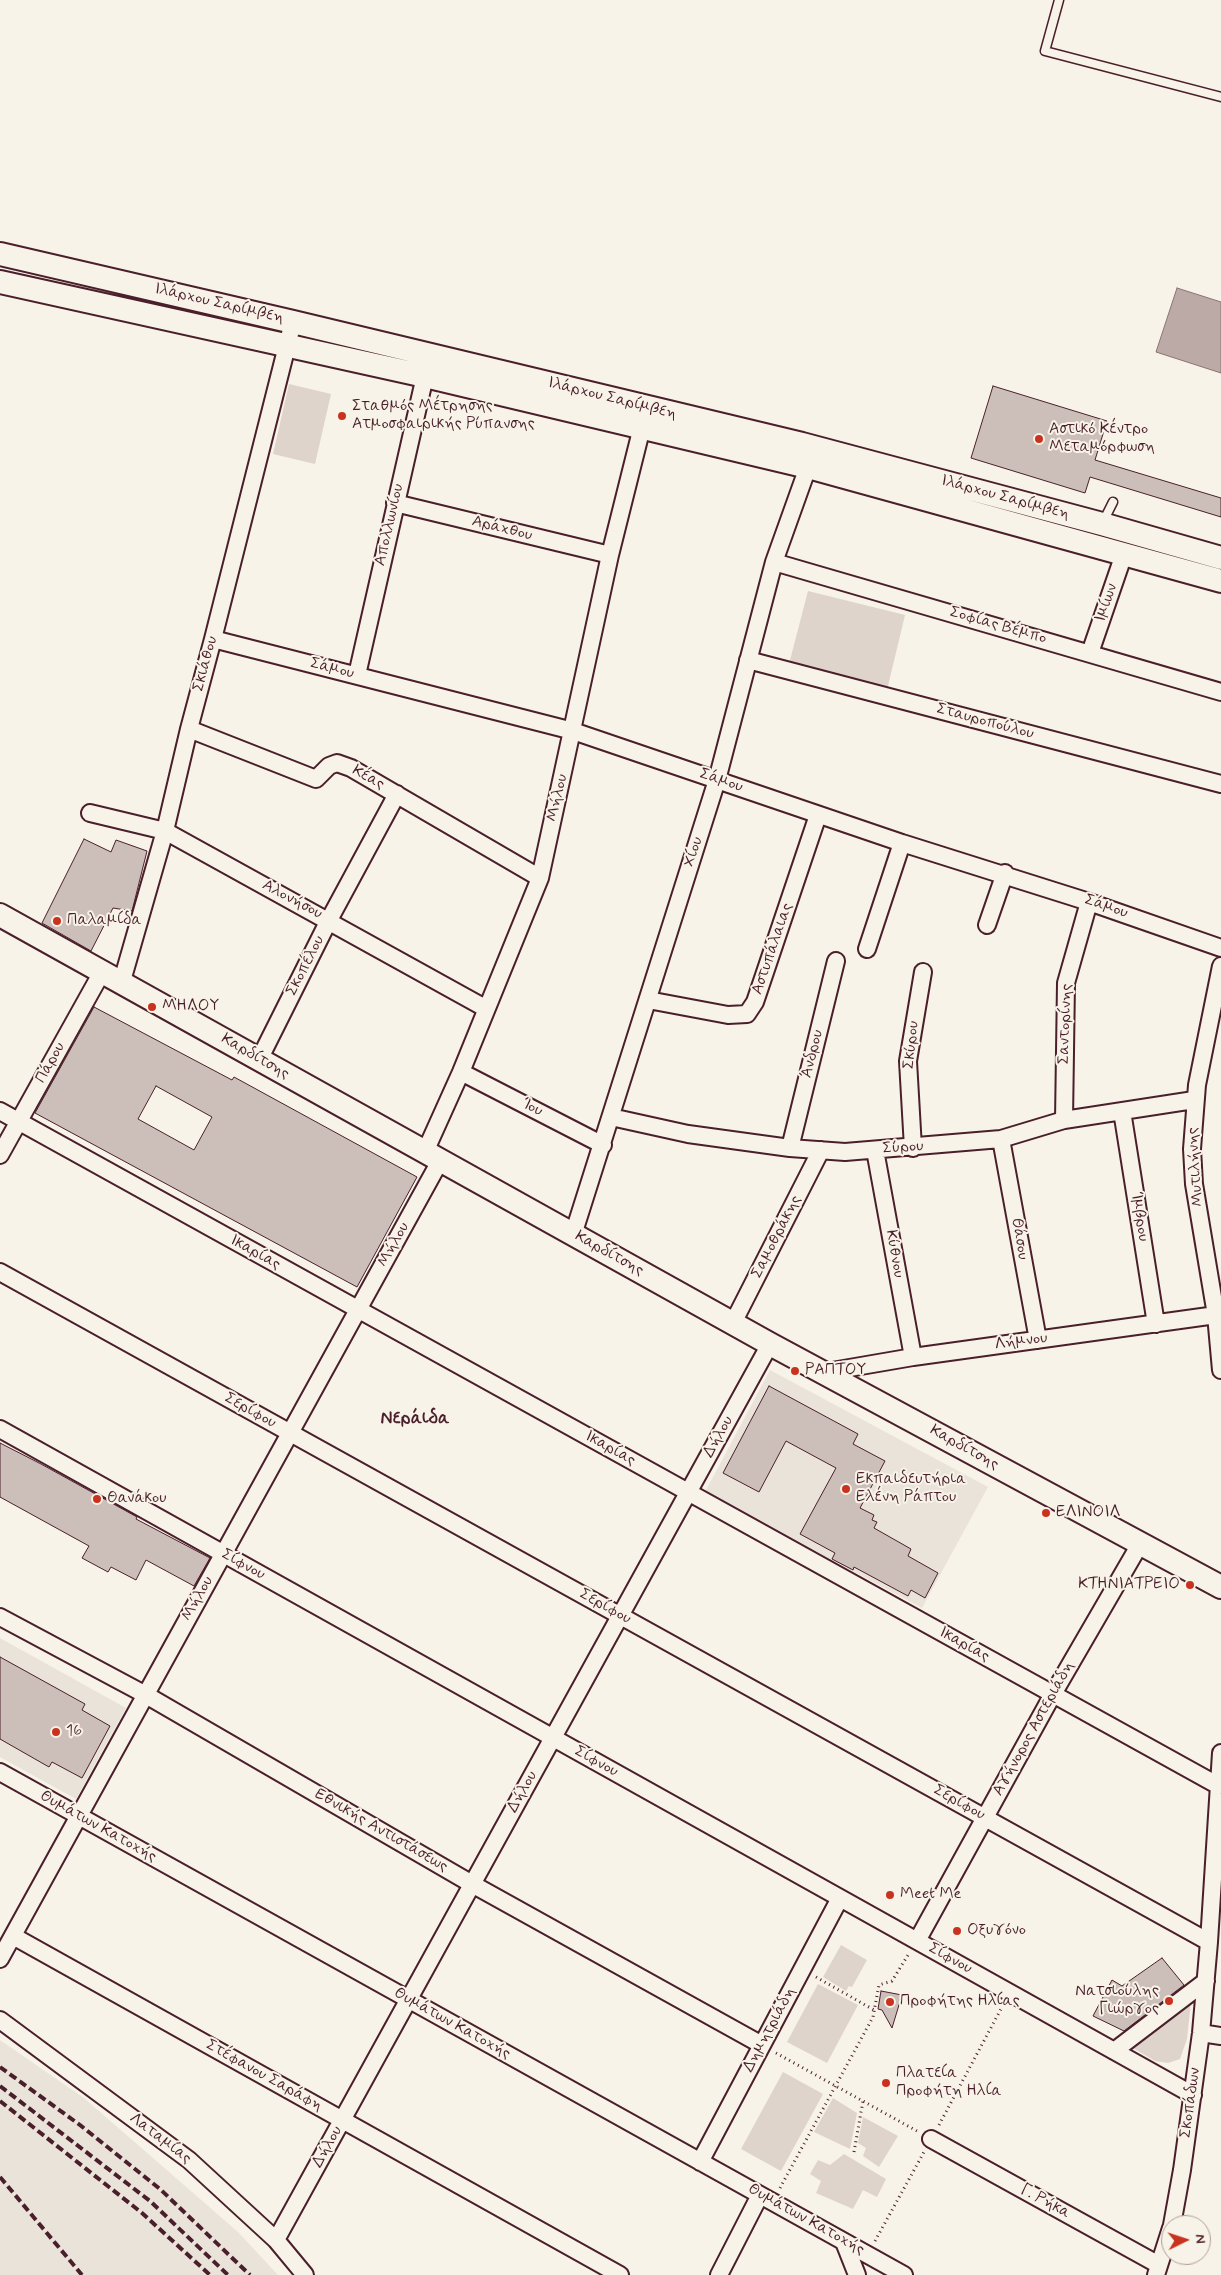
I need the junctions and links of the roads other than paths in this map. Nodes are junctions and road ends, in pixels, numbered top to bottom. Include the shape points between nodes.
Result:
1 (1059, 0) edge
2 (1221, 97) edge
3 (0, 254) edge
4 (0, 282) edge
5 (293, 322) junction
6 (286, 344) junction
7 (425, 376) junction
8 (642, 427) junction
9 (808, 467) junction
10 (1113, 502) dead end
11 (395, 503) junction
12 (1102, 524) junction
13 (1124, 554) junction
14 (610, 555) junction
15 (1221, 558) edge
16 (774, 562) junction
17 (1221, 581) edge
18 (213, 639) junction
19 (1090, 653) junction
20 (748, 660) junction
21 (357, 675) junction
22 (1221, 692) edge
23 (189, 729) junction
24 (573, 731) junction
25 (717, 780) junction
26 (1221, 784) edge
27 (397, 794) junction
28 (90, 813) dead end
29 (818, 815) junction
30 (165, 831) junction
31 (902, 843) junction
32 (1005, 874) junction
33 (540, 878) junction
34 (1090, 902) junction
35 (0, 915) edge
36 (329, 920) junction
37 (987, 925) dead end
38 (1221, 948) edge
39 (867, 950) dead end
40 (836, 961) dead end
41 (1221, 966) edge
42 (102, 972) junction
43 (923, 972) dead end
44 (122, 982) junction
45 (648, 1000) junction
46 (485, 1008) junction
47 (259, 1060) junction
48 (461, 1072) junction
49 (1194, 1100) junction
50 (0, 1111) edge
51 (1122, 1111) junction
52 (611, 1117) junction
53 (1064, 1120) junction
54 (18, 1122) junction
55 (1001, 1139) junction
56 (603, 1145) junction
57 (790, 1148) junction
58 (914, 1148) junction
59 (821, 1150) junction
60 (875, 1150) junction
61 (0, 1155) edge
62 (432, 1157) junction
63 (573, 1235) junction
64 (1214, 1268) edge
65 (0, 1272) edge
66 (358, 1310) junction
67 (1216, 1315) junction
68 (733, 1323) junction
69 (1156, 1324) junction
70 (1038, 1340) junction
71 (770, 1344) junction
72 (913, 1357) junction
73 (1221, 1370) edge
74 (826, 1372) junction
75 (0, 1429) edge
76 (290, 1432) junction
77 (688, 1492) junction
78 (1140, 1544) junction
79 (223, 1554) junction
80 (1221, 1586) edge
81 (620, 1616) junction
82 (0, 1617) edge
83 (1053, 1694) junction
84 (146, 1695) junction
85 (553, 1738) junction
86 (1221, 1753) edge
87 (0, 1772) edge
88 (1219, 1786) junction
89 (79, 1816) junction
90 (985, 1818) junction
91 (472, 1884) junction
92 (840, 1898) junction
93 (12, 1936) junction
94 (917, 1941) junction
95 (1209, 1942) junction
96 (0, 1959) edge
97 (1206, 1981) junction
98 (409, 2000) junction
99 (0, 2020) edge
100 (1200, 2033) junction
101 (1221, 2036) edge
102 (762, 2045) junction
103 (1114, 2051) junction
104 (1193, 2095) junction
105 (342, 2120) junction
106 (931, 2139) road end
107 (700, 2162) junction
108 (766, 2198) junction
109 (1173, 2215) edge
110 (276, 2240) junction
111 (844, 2242) junction
112 (1161, 2257) edge
113 (1157, 2270) edge
114 (305, 2275) edge
115 (620, 2275) edge
116 (719, 2275) edge
117 (857, 2275) edge
118 (904, 2275) edge

1 - 2 lane via 1045,52
3 - 5 main road, Ιλάρχου Σαρίμβεη
4 - 6 main road, Ιλάρχου Σαρίμβεη
5 - 6 street, Σκιάθου
5 - 12 main road, Ιλάρχου Σαρίμβεη via 802,444
6 - 7 main road, Ιλάρχου Σαρίμβεη
6 - 18 street, Σκιάθου
7 - 8 main road, Ιλάρχου Σαρίμβεη
7 - 11 street, Απολλωνίου
8 - 9 main road, Ιλάρχου Σαρίμβεη
8 - 14 street, Μήλου
9 - 13 main road, Ιλάρχου Σαρίμβεη
9 - 16 street, Χίου
10 - 12 lane
11 - 14 street, Αράχθου
11 - 21 street, Απολλωνίου
12 - 15 main road, Ιλάρχου Σαρίμβεη
13 - 17 main road, Ιλάρχου Σαρίμβεη
13 - 19 street, Ιμίων
14 - 24 street, Μήλου
16 - 19 street, Σοφίας Βέμπο
16 - 20 street, Χίου
18 - 21 street, Σάμου
18 - 23 street, Σκιάθου
19 - 22 street, Σοφίας Βέμπο
20 - 25 street, Χίου
20 - 26 street, Σταυροπούλου
21 - 24 street, Σάμου
23 - 27 street, Κέας via 316,778 337,763
23 - 30 street, Σκιάθου
24 - 25 street, Σάμου
24 - 33 street, Μήλου
25 - 29 street, Σάμου
25 - 45 street, Χίου
27 - 33 street, Κέας
27 - 36 street, Σκοπέλου
28 - 30 street, Αλονήσου
29 - 31 street, Σάμου
29 - 45 street, Αστυπάλαιας via 755,1002 747,1014 728,1015
30 - 36 street, Αλονήσου
30 - 44 street, Σκιάθου
31 - 32 street, Σάμου
31 - 39 street
32 - 34 street, Σάμου
32 - 37 street
33 - 46 street, Μήλου
34 - 38 street, Σάμου
34 - 53 street, Σαντορίνης via 1066,983
35 - 42 main road, Καρδίτσης
36 - 46 street, Αλονήσου
36 - 47 street, Σκοπέλου
40 - 57 street, Άνδρου
41 - 49 street, Μυτιλήνης
42 - 44 main road, Καρδίτσης
42 - 54 street, Πάρου
43 - 58 street, Σκύρου via 908,1061
44 - 47 main road, Καρδίτσης
45 - 52 street, Χίου
46 - 48 street, Μήλου
47 - 62 main road, Καρδίτσης
48 - 56 street, Ίου
48 - 62 street, Μήλου
49 - 51 street, Σύρου
49 - 64 street, Μυτιλήνης via 1194,1184
50 - 54 street, Ικαρίας
51 - 53 street, Σύρου
51 - 69 street, Ίμβρου
52 - 56 street, Χίου
52 - 57 street, Σύρου via 688,1134
53 - 55 street, Σύρου
54 - 61 street, Πάρου
54 - 66 street, Ικαρίας
55 - 58 street, Σύρου
55 - 70 street, Θάσου
56 - 63 street, Χίου
57 - 59 street, Σύρου
58 - 60 street, Σύρου
59 - 60 street, Σύρου
59 - 68 street, Σαμοθράκης
60 - 72 street, Κύθνου
62 - 63 main road, Καρδίτσης
62 - 66 street, Μήλου
63 - 68 main road, Καρδίτσης
64 - 67 street, Μυτιλήνης
65 - 76 street, Σερίφου
66 - 76 street, Μήλου
66 - 77 street, Ικαρίας
67 - 69 street, Λήμνου
67 - 73 street, Μυτιλήνης
68 - 71 main road, Καρδίτσης
69 - 70 street, Λήμνου
70 - 72 street, Λήμνου
71 - 74 main road, Καρδίτσης
71 - 77 street, Δήλου
72 - 74 street, Λήμνου
74 - 78 main road, Καρδίτσης
75 - 79 street, Σίφνου
76 - 79 street, Μήλου
76 - 81 street, Σερίφου
77 - 81 street, Δήλου
77 - 83 street, Ικαρίας
78 - 80 main road, Καρδίτσης
78 - 83 street, Αγήνορος Αστεριάδη
79 - 84 street, Μήλου
79 - 85 street, Σίφνου
81 - 85 street, Δήλου
81 - 90 street, Σερίφου
82 - 84 street, Εθνικής Αντιστάσεως
83 - 88 street, Ικαρίας
83 - 90 street, Αγήνορος Αστεριάδη
84 - 89 street, Μήλου
84 - 91 street, Εθνικής Αντιστάσεως
85 - 91 street, Δήλου
85 - 92 street, Σίφνου
86 - 88 street, Σκοπάδων
87 - 89 street, Θυμάτων Κατοχής
88 - 95 street, Σκοπάδων
89 - 93 street, Μήλου
89 - 98 street, Θυμάτων Κατοχής
90 - 94 street, Αγήνορος Αστεριάδη
90 - 95 street, Σερίφου
91 - 98 street, Δήλου
91 - 102 street, Εθνικής Αντιστάσεως
92 - 94 street, Σίφνου
92 - 102 street, Δημητριάδη
93 - 96 street, Μήλου
93 - 105 street, Στέφανου Σαράφη
94 - 103 street, Σίφνου
95 - 97 street, Σκοπάδων
97 - 100 street, Σκοπάδων
97 - 103 street
98 - 105 street, Δήλου
98 - 107 street, Θυμάτων Κατοχής
99 - 110 street, Λαταμίας via 189,2160
100 - 101 street
100 - 104 street, Σκοπάδων
102 - 107 street, Δημητριάδη
103 - 104 street, Σίφνου
104 - 109 street, Σκοπάδων
105 - 110 street, Δήλου
105 - 115 street, Στέφανου Σαράφη
106 - 113 street, Γ. Ρήκα
107 - 108 street, Θυμάτων Κατοχής
108 - 111 street, Θυμάτων Κατοχής
108 - 116 street
110 - 114 street, Λαταμίας
111 - 117 street
111 - 118 street, Θυμάτων Κατοχής
112 - 113 street, Σκοπάδων

